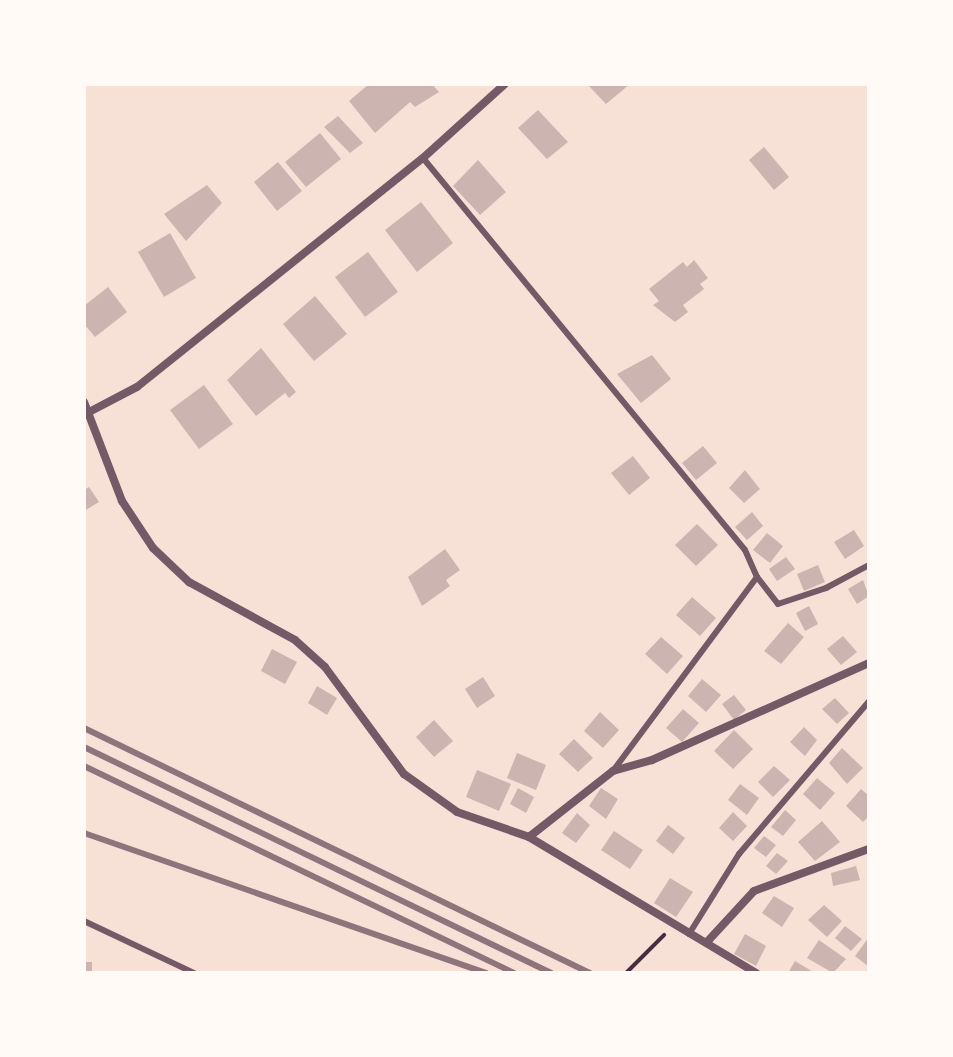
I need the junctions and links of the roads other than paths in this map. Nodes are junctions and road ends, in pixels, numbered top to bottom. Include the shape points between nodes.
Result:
1 (505, 84) edge
2 (423, 158) junction
3 (84, 402) edge
4 (91, 411) junction
5 (869, 565) edge
6 (757, 577) junction
7 (869, 663) edge
8 (869, 701) edge
9 (613, 771) junction
10 (529, 837) junction
11 (869, 849) edge
12 (84, 921) edge
13 (689, 934) junction
14 (707, 942) junction
15 (194, 973) edge
16 (756, 973) edge

1 - 2 street
2 - 4 street via 137,387
2 - 6 lane via 745,550
3 - 4 street
4 - 10 street via 122,501 153,548 189,582 295,640 325,667 404,774 457,812
5 - 6 lane via 826,588 778,604
6 - 9 lane
7 - 9 street via 652,760
8 - 13 lane via 739,854
9 - 10 street
10 - 13 street
11 - 14 street via 754,891
12 - 15 lane
13 - 14 street
14 - 16 street

